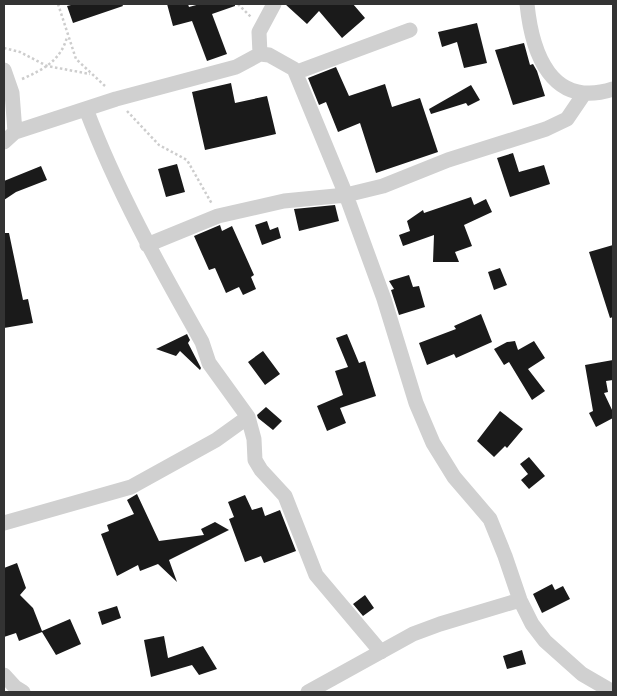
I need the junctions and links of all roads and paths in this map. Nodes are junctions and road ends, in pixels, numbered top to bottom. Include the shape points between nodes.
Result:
1 (58, 4) edge
2 (274, 4) edge
3 (527, 4) edge
4 (410, 30) dead end
5 (68, 36) junction
6 (4, 48) edge
7 (260, 54) junction
8 (47, 66) junction
9 (296, 72) junction
10 (92, 74) junction
11 (6, 77) edge
12 (613, 89) edge
13 (584, 94) junction
14 (116, 99) junction
15 (86, 109) junction
16 (9, 137) edge
17 (346, 195) junction
18 (218, 216) junction
19 (147, 245) junction
20 (248, 417) junction
21 (4, 523) edge
22 (520, 600) junction
23 (381, 652) junction
24 (4, 675) edge
25 (18, 691) edge
26 (308, 692) edge
27 (613, 692) edge

1 - 5 path
2 - 7 street via 260,32
3 - 13 street via 529,24 541,64 566,88
4 - 9 street
5 - 8 path via 63,51
5 - 10 path via 76,59
6 - 8 path
7 - 9 street via 291,66
7 - 14 street via 236,67
8 - 10 path
8 - 11 path
9 - 17 street
10 - 14 path
11 - 16 street via 13,100
12 - 13 street
13 - 17 street via 567,119 546,129 448,160 383,186
14 - 15 street
14 - 18 path via 159,144 187,160
15 - 16 street
15 - 19 street via 100,148
17 - 18 street via 284,201
17 - 22 street via 384,299 416,403 433,443 454,476 490,520
18 - 19 street
19 - 20 street via 202,342 209,363
20 - 21 street via 216,440 131,487
20 - 23 street via 255,460 285,496 316,575
22 - 23 street via 413,634
22 - 27 street via 545,641 582,674
23 - 26 street
24 - 25 street

